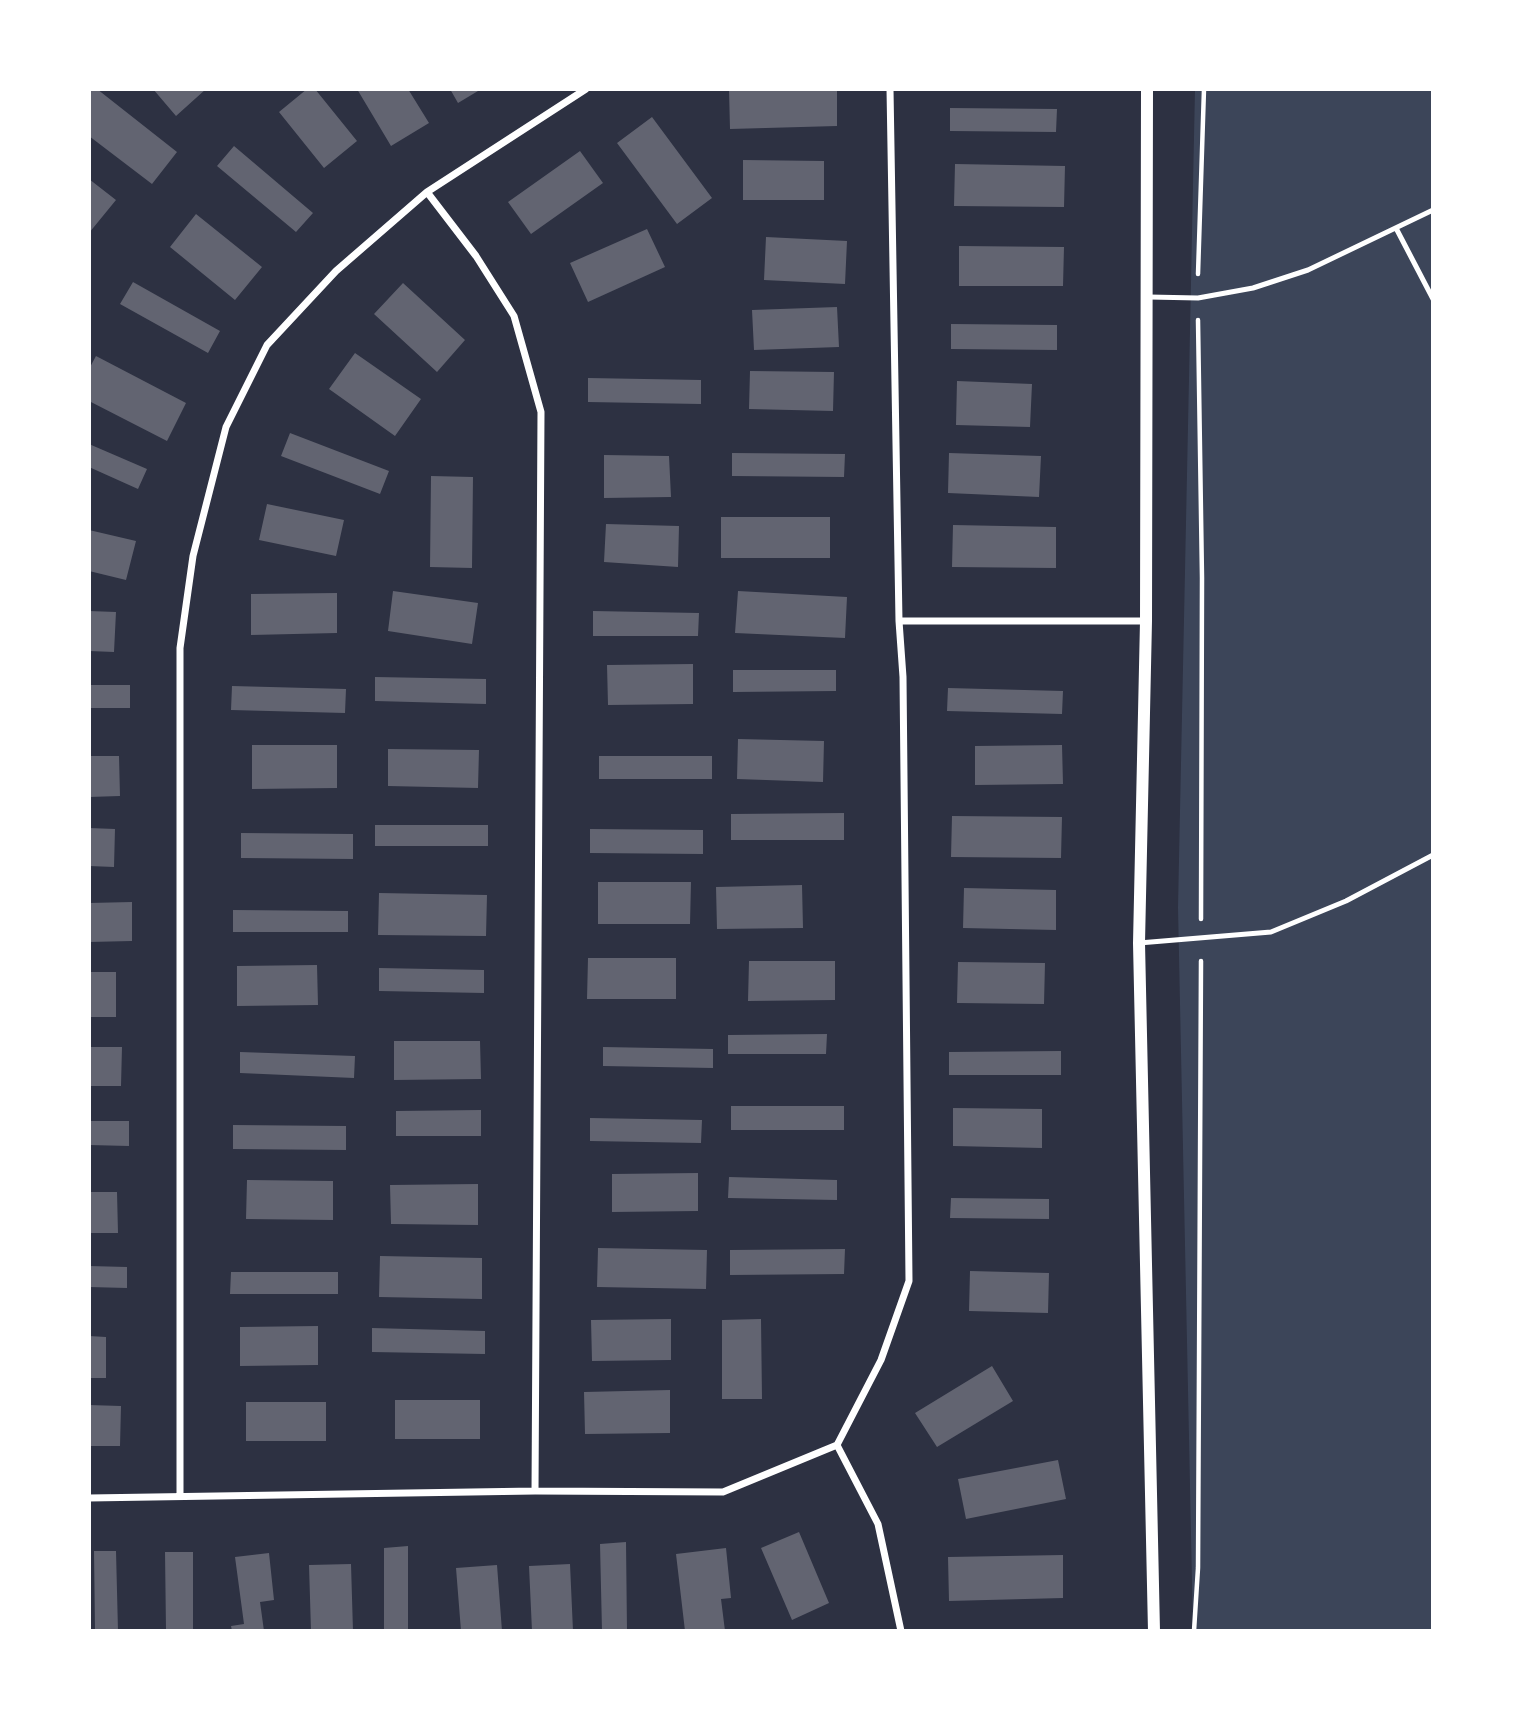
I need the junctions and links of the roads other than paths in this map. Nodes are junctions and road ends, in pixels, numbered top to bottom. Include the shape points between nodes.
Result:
1 (586, 89) edge
2 (890, 89) edge
3 (1147, 89) edge
4 (427, 192) junction
5 (1433, 210) edge
6 (1397, 230) junction
7 (1146, 297) junction
8 (1433, 299) edge
9 (899, 621) junction
10 (1146, 621) junction
11 (1433, 855) edge
12 (1139, 943) junction
13 (836, 1445) junction
14 (535, 1491) junction
15 (180, 1496) junction
16 (89, 1498) edge
17 (901, 1631) edge
18 (1154, 1631) edge

1 - 4 street
2 - 9 street
3 - 7 street
4 - 14 street via 514,316 541,412
4 - 15 street via 335,271 267,345 226,427 193,556 180,648
5 - 6 lane
6 - 7 lane via 1308,270 1253,288 1198,298
6 - 8 lane
7 - 10 street
9 - 10 street
9 - 13 street via 908,1281 881,1360
10 - 12 street
11 - 12 lane via 1346,901 1271,932
12 - 18 street
13 - 14 street via 723,1492
13 - 17 street via 878,1524
14 - 15 street
15 - 16 street

